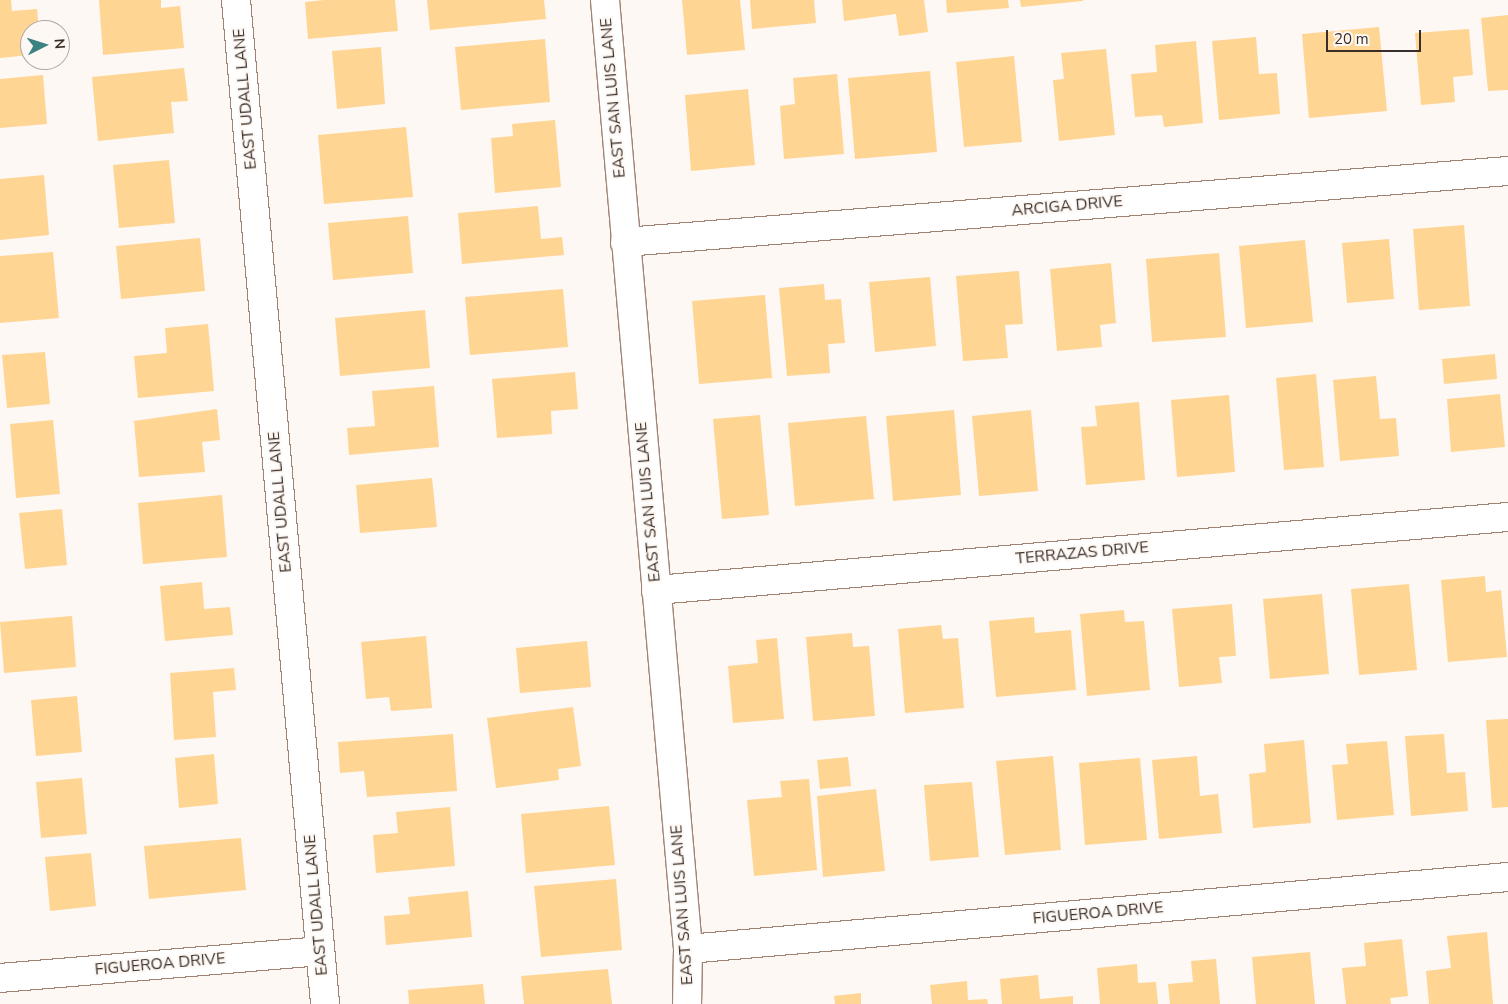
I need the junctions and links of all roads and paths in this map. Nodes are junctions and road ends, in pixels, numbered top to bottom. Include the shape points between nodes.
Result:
1 (236, 0) edge
2 (605, 0) edge
3 (1508, 171) edge
4 (625, 242) junction
5 (1508, 516) edge
6 (656, 590) junction
7 (1508, 877) edge
8 (688, 949) junction
9 (320, 951) junction
10 (0, 978) edge
11 (325, 1004) edge
12 (688, 1004) edge

1 - 9 street, EAST UDALL LANE
2 - 4 street, EAST SAN LUIS LANE
3 - 4 street, ARCIGA DRIVE
4 - 6 street, EAST SAN LUIS LANE
5 - 6 street, TERRAZAS DRIVE
6 - 8 street, EAST SAN LUIS LANE
7 - 8 street, FIGUEROA DRIVE
8 - 12 street, EAST SAN LUIS LANE
9 - 10 street, FIGUEROA DRIVE
9 - 11 street, EAST UDALL LANE

